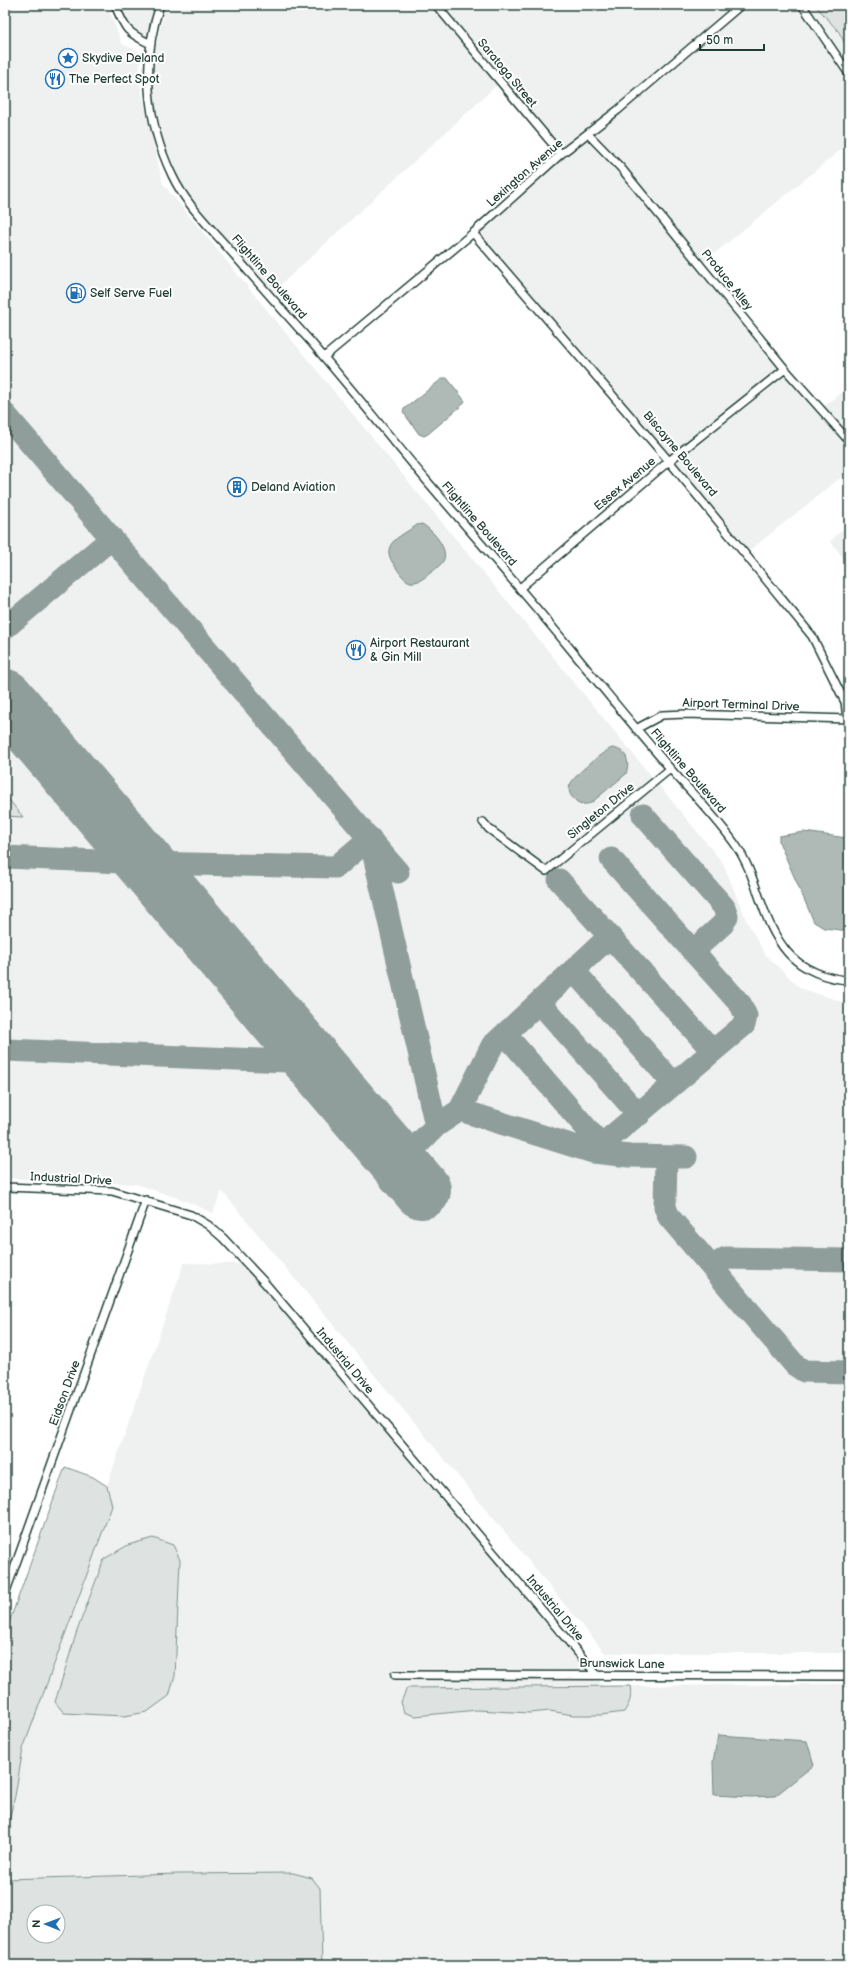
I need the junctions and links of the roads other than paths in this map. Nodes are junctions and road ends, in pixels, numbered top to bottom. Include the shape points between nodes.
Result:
1 (115, 5) edge
2 (160, 5) edge
3 (436, 5) edge
4 (741, 5) edge
5 (802, 5) edge
6 (151, 44) junction
7 (849, 74) edge
8 (588, 134) junction
9 (561, 154) junction
10 (473, 233) junction
11 (324, 357) junction
12 (785, 369) junction
13 (849, 441) edge
14 (669, 461) junction
15 (520, 588) junction
16 (848, 703) edge
17 (848, 720) edge
18 (636, 729) junction
19 (670, 769) junction
20 (483, 822) dead end
21 (849, 980) edge
22 (5, 1187) edge
23 (146, 1200) junction
24 (5, 1594) edge
25 (395, 1675) dead end
26 (597, 1675) junction
27 (849, 1676) edge

1 - 6 street via 124,28 136,38
2 - 6 street, Flightline Boulevard
3 - 9 street, Saratoga Street
4 - 8 street, Lexington Avenue
5 - 7 street
6 - 11 street, Flightline Boulevard via 148,83 152,111 162,151 172,176 192,208
8 - 9 street, Lexington Avenue
8 - 12 street, Produce Alley via 625,174
9 - 10 street, Lexington Avenue
10 - 11 street, Lexington Avenue
10 - 14 street, Biscayne Boulevard
11 - 15 street, Flightline Boulevard
12 - 13 street, Produce Alley
12 - 14 street, Essex Avenue
14 - 15 street, Essex Avenue
14 - 16 street, Biscayne Boulevard via 812,636
15 - 18 street, Flightline Boulevard
16 - 17 street
17 - 18 street, Airport Terminal Drive via 662,715
18 - 19 street, Flightline Boulevard
19 - 20 street, Singleton Drive via 546,872
19 - 21 street, Flightline Boulevard via 706,806 737,847 750,872 773,931 787,951 798,963 817,973
22 - 23 street, Industrial Drive via 112,1190
23 - 24 street, Eidson Drive
23 - 26 street, Industrial Drive via 191,1215 223,1238 265,1283
25 - 26 street, Brunswick Lane
26 - 27 street, Brunswick Lane

